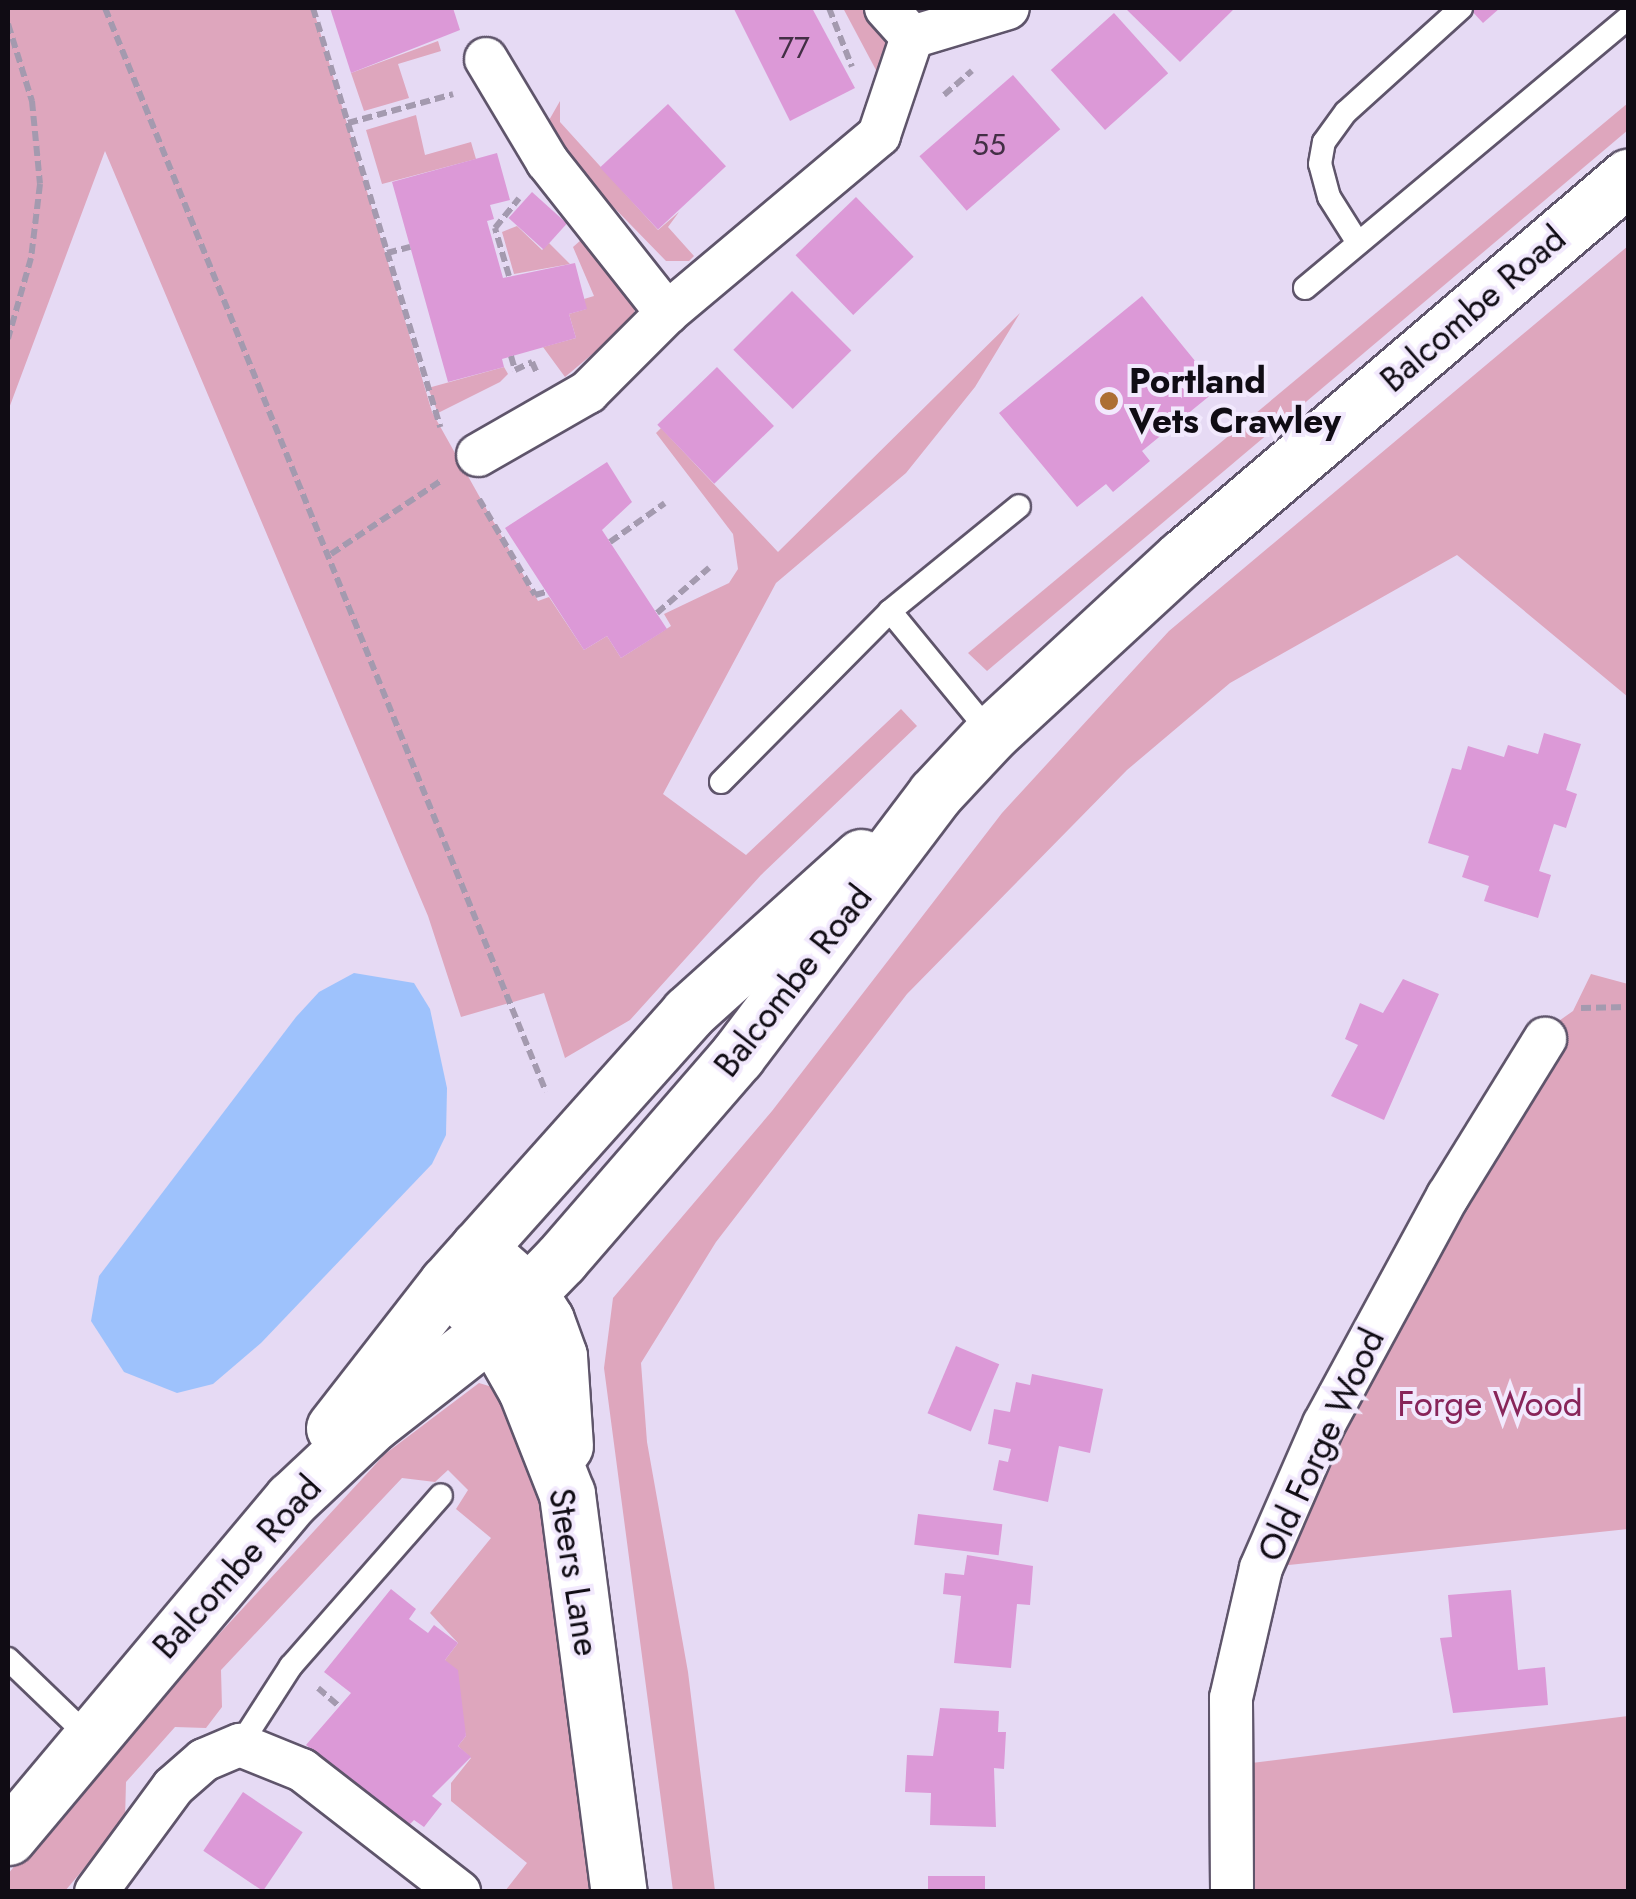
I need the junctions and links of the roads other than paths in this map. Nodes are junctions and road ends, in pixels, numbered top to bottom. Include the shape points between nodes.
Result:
1 (1008, 8) edge
2 (1461, 8) edge
3 (1628, 18) edge
4 (899, 22) edge
5 (493, 70) road end
6 (1628, 176) edge
7 (1358, 243) junction
8 (1305, 288) dead end
9 (667, 313) junction
10 (470, 461) road end
11 (1020, 506) dead end
12 (890, 611) junction
13 (991, 734) junction
14 (721, 782) dead end
15 (935, 794) junction
16 (1545, 1038) dead end
17 (463, 1266) junction
18 (510, 1311) junction
19 (442, 1495) dead end
20 (292, 1500) junction
21 (8, 1659) edge
22 (90, 1738) junction
23 (240, 1745) junction
24 (8, 1837) edge
25 (96, 1892) edge
26 (459, 1892) edge
27 (619, 1892) edge
28 (1232, 1892) edge

1 - 4 street
2 - 7 lane via 1346,112 1324,142 1320,164 1329,198
3 - 7 lane
4 - 9 street via 879,135
5 - 9 street via 547,160
6 - 13 main road, Balcombe Road via 1182,558
7 - 8 lane
9 - 10 street via 588,392
11 - 12 lane
12 - 13 lane
12 - 14 lane
13 - 15 main road, Balcombe Road
15 - 17 main road via 688,1012
15 - 18 main road, Balcombe Road via 737,1056
16 - 28 street, Old Forge Wood via 1448,1196 1342,1390 1260,1568 1231,1698
17 - 18 main road
17 - 20 main road via 326,1439
18 - 20 main road, Balcombe Road via 373,1423
18 - 27 main road, Steers Lane via 559,1356 567,1494
19 - 23 lane via 290,1666
20 - 22 main road, Balcombe Road
21 - 22 lane
22 - 24 main road, Balcombe Road
23 - 25 street via 204,1760 173,1787
23 - 26 street via 302,1770

